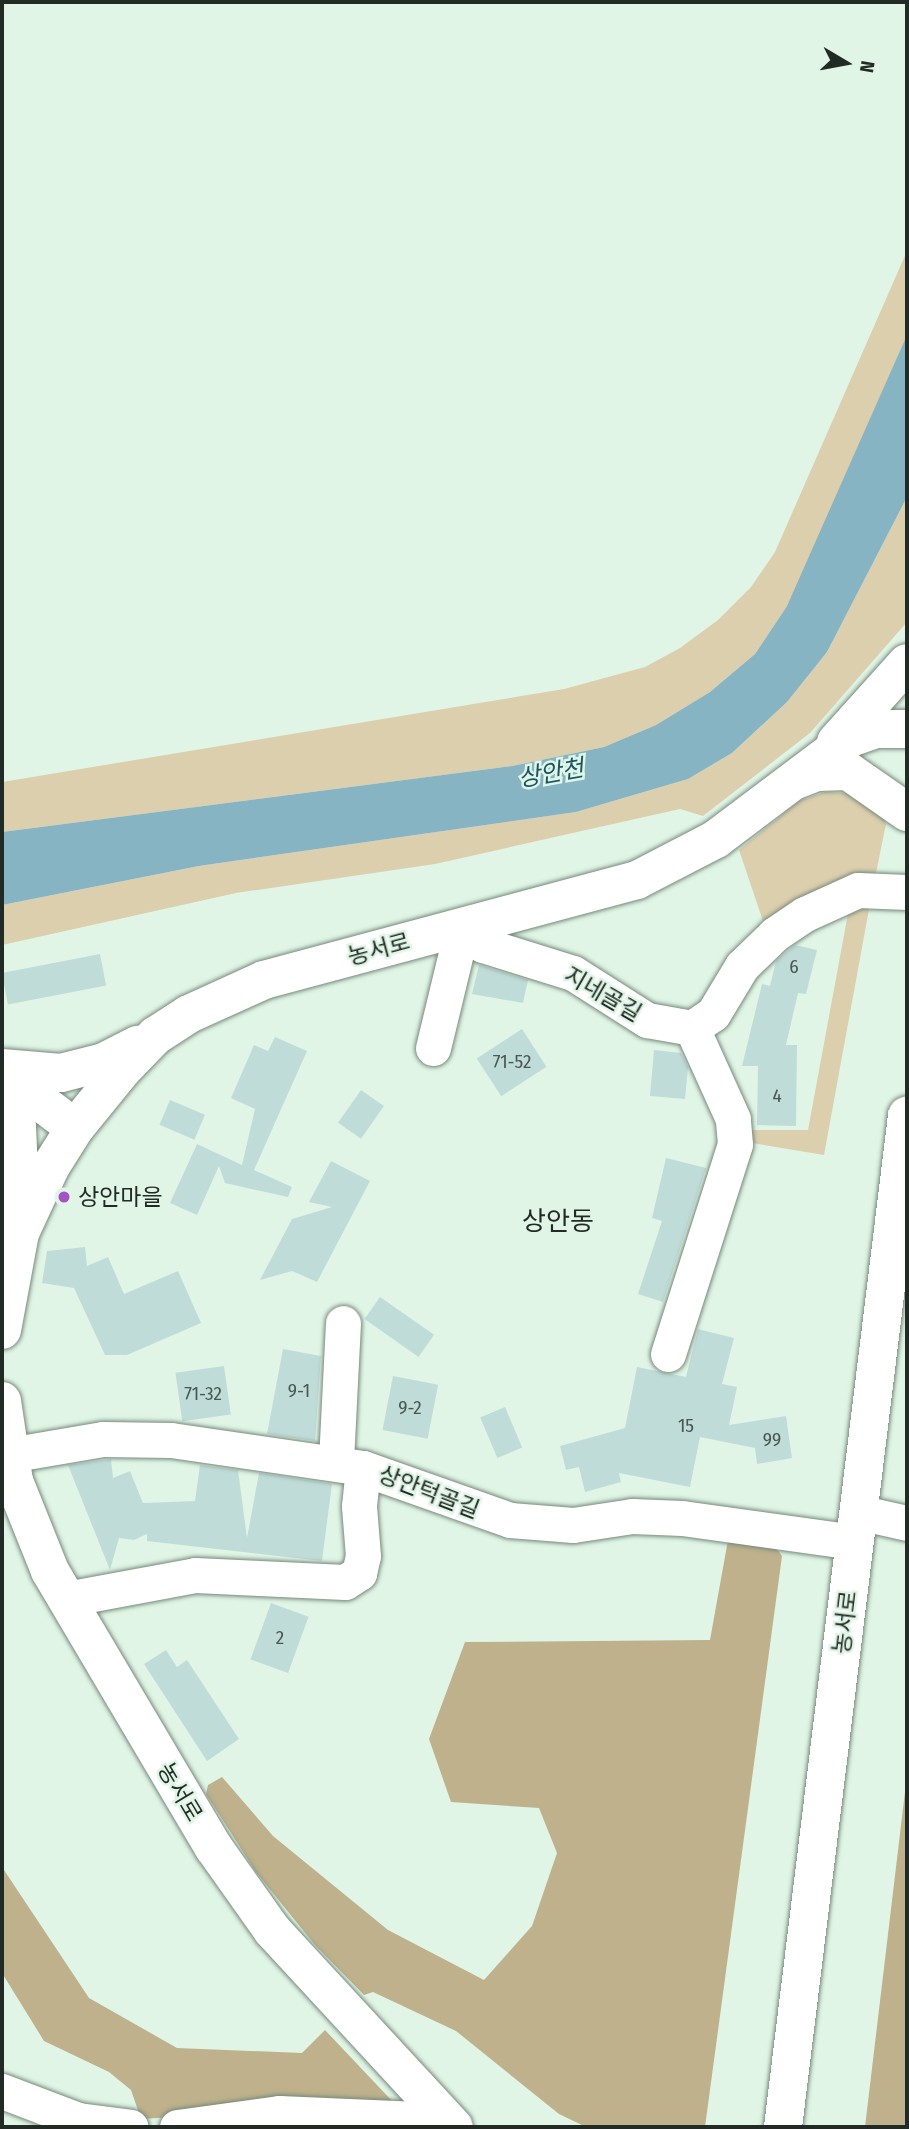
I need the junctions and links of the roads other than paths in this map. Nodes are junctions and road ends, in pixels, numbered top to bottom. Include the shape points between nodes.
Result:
1 (907, 663) edge
2 (907, 729) edge
3 (821, 758) junction
4 (788, 784) junction
5 (907, 813) edge
6 (907, 892) edge
7 (462, 928) junction
8 (692, 1028) junction
9 (155, 1036) junction
10 (433, 1048) dead end
11 (2, 1071) edge
12 (2, 1080) edge
13 (907, 1116) edge
14 (75, 1128) junction
15 (20, 1233) junction
16 (343, 1323) dead end
17 (2, 1330) edge
18 (668, 1354) dead end
19 (2, 1401) edge
20 (9, 1455) junction
21 (350, 1464) junction
22 (907, 1522) edge
23 (857, 1527) junction
24 (66, 1599) junction
25 (2, 2091) edge
26 (445, 2118) edge
27 (131, 2127) edge
28 (177, 2127) edge
29 (783, 2127) edge

1 - 3 street
2 - 3 street, 농서로 via 863,733
3 - 4 street, 농서로
4 - 5 street via 817,772 848,771
4 - 7 street, 농서로 via 716,839 637,880
6 - 8 street via 858,890 805,914 775,934 742,966 713,1014
7 - 8 street, 지네골길 via 483,945 573,973 647,1020
7 - 9 street, 농서로 via 264,980 226,994
7 - 10 street
8 - 18 street via 733,1119 735,1144
9 - 11 street via 104,1062 61,1073
9 - 14 street, 농서로
11 - 14 street
12 - 15 street via 15,1110 19,1138
13 - 23 street, 농서로
14 - 15 street, 농서로 via 39,1188
15 - 17 street, 농서로
16 - 21 street
19 - 20 street, 농서로
20 - 21 street via 141,1437
20 - 24 street, 농서로 via 30,1527
21 - 23 street, 상안턱골길 via 510,1520 573,1525 632,1516
21 - 24 street, 상안턱골길 via 363,1556 359,1573 345,1582 195,1575
22 - 23 street, 상안턱골길
23 - 29 street, 농서로
24 - 26 street, 농서로 via 214,1848 272,1930
25 - 27 street via 78,2120
26 - 28 street via 279,2113

